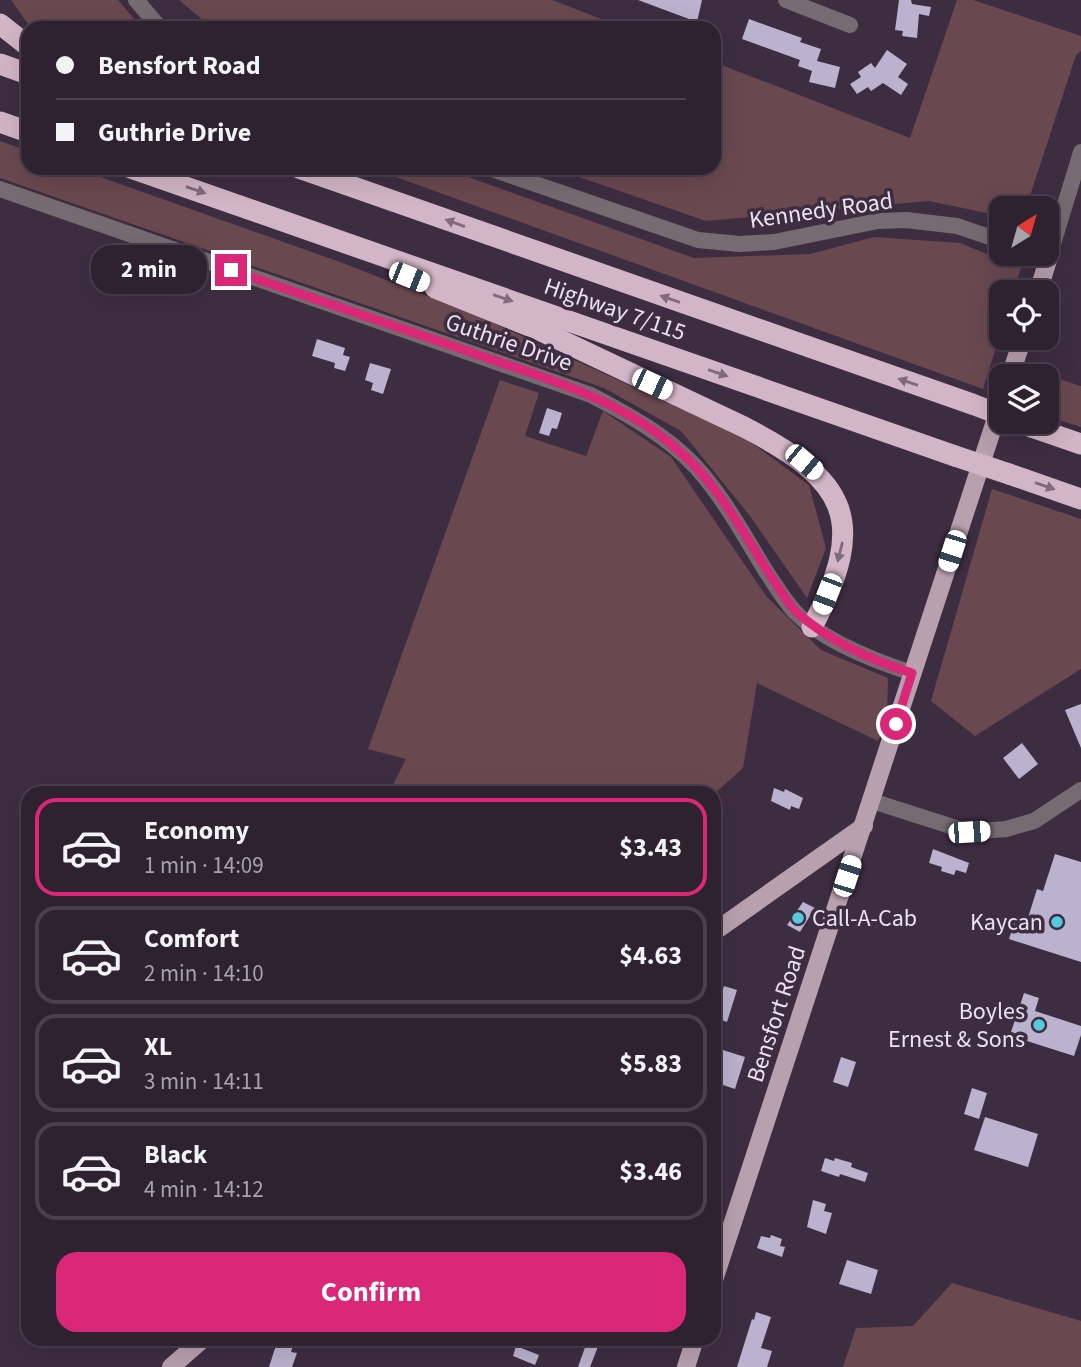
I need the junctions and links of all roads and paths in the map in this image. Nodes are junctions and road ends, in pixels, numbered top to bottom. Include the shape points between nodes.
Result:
1 (136, 0) edge
2 (786, 0) edge
3 (154, 21) edge
4 (0, 24) edge
5 (850, 25) dead end
6 (21, 40) edge
7 (0, 64) edge
8 (21, 72) edge
9 (0, 122) edge
10 (21, 130) edge
11 (1081, 152) edge
12 (151, 175) edge
13 (321, 175) edge
14 (509, 175) edge
15 (0, 190) edge
16 (1059, 213) edge
17 (989, 237) edge
18 (360, 248) junction
19 (989, 411) edge
20 (991, 434) edge
21 (1053, 434) edge
22 (1081, 444) edge
23 (1081, 499) edge
24 (813, 626) junction
25 (912, 673) junction
26 (1081, 790) edge
27 (872, 801) junction
28 (864, 825) junction
29 (721, 927) edge
30 (721, 1259) edge
31 (195, 1346) edge
32 (693, 1346) edge
33 (171, 1367) edge
34 (686, 1367) edge

1 - 3 street
2 - 5 street
4 - 6 highway
7 - 8 highway
9 - 10 highway
11 - 16 street
12 -> 18 highway, Highway 7/115
19 -> 13 highway, Highway 7/115, bridge
14 - 17 street, Kennedy Road via 698,240 774,242 905,220 957,226
15 - 24 street, Guthrie Drive via 592,395 648,426 697,468 780,591
18 -> 23 highway, Highway 7/115, bridge
18 -> 24 highway via 409,277 537,329 744,427 804,462 828,488 843,524 834,575
20 - 25 main road, Bensfort Road
21 - 22 highway, Highway 7/115
24 - 25 street, Guthrie Drive
25 - 27 main road, Bensfort Road
26 - 27 street via 1034,821 969,832
27 - 28 main road, Bensfort Road
28 - 29 main road
28 - 30 main road, Bensfort Road
31 - 33 main road
32 - 34 main road

